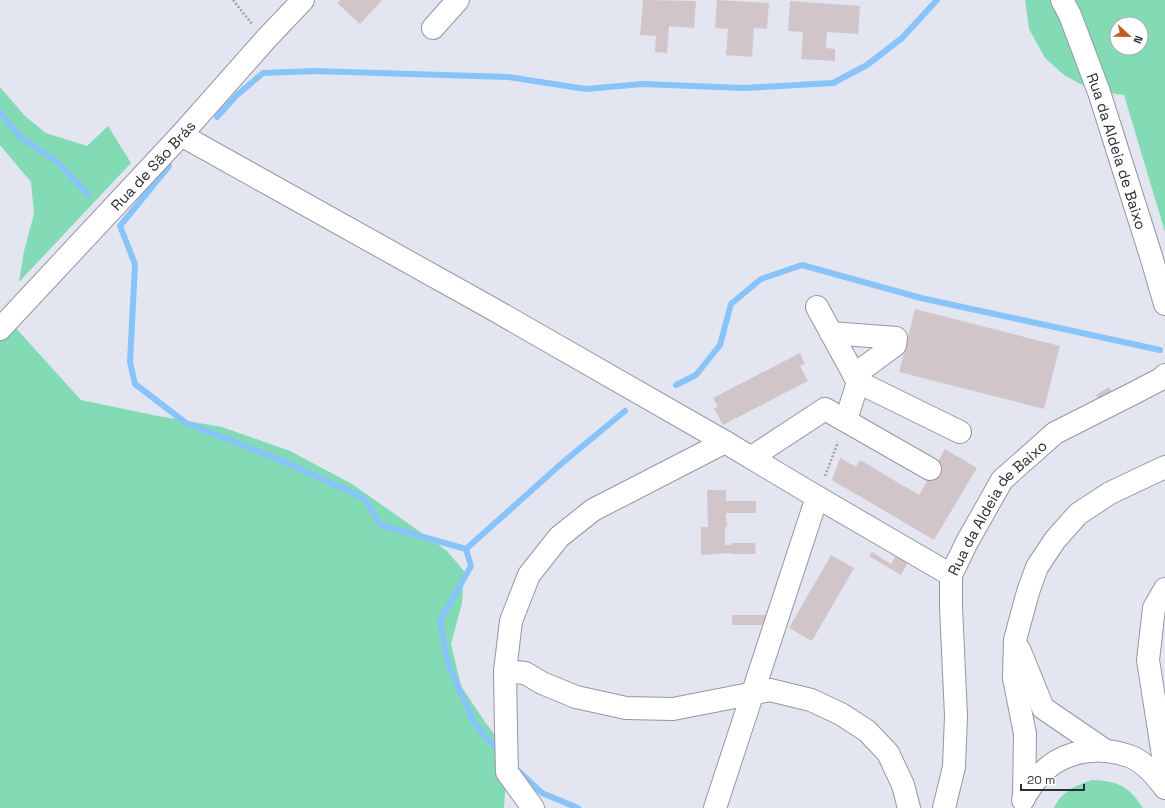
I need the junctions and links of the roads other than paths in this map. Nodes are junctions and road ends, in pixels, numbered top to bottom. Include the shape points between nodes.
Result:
1 (303, 0) edge
2 (458, 0) edge
3 (1062, 0) edge
4 (433, 28) dead end
5 (181, 135) junction
6 (1165, 304) edge
7 (817, 308) dead end
8 (0, 329) edge
9 (831, 333) junction
10 (1165, 375) edge
11 (856, 378) junction
12 (846, 420) junction
13 (960, 432) dead end
14 (725, 442) junction
15 (752, 457) junction
16 (1165, 467) edge
17 (930, 469) dead end
18 (821, 488) junction
19 (951, 575) junction
20 (1165, 589) edge
21 (1015, 640) junction
22 (505, 671) junction
23 (753, 692) junction
24 (1103, 750) junction
25 (1165, 768) edge
26 (1165, 788) edge
27 (1023, 803) edge
28 (533, 808) edge
29 (715, 808) edge
30 (909, 808) edge
31 (944, 808) edge

1 - 5 main road, Rua de São Brás
2 - 4 main road
3 - 6 main road, Rua da Aldeia de Baixo via 1099,92
5 - 8 main road, Rua de São Brás
5 - 14 main road
7 - 9 main road
9 - 11 main road
9 - 11 main road via 896,338 895,345
10 - 19 main road, Rua da Aldeia de Baixo via 1055,433 1002,480
11 - 12 main road
11 - 13 main road
12 - 15 main road via 826,409
12 - 17 main road
14 - 15 main road
14 - 22 main road via 593,510 559,537 528,575 511,620
15 - 18 main road
16 - 21 main road via 1110,493 1078,514 1055,540 1037,567
18 - 19 main road
18 - 23 main road
19 - 31 main road, Rua da Aldeia de Baixo via 956,716 954,767
20 - 25 main road via 1154,608 1148,660
21 - 24 main road via 1043,708
21 - 27 main road via 1014,678 1025,734
22 - 23 main road via 525,673 576,697 626,708 673,709
22 - 28 main road via 507,772
23 - 29 main road
23 - 30 main road via 770,690 811,700 841,714 867,731 888,753
24 - 26 main road via 1130,756 1153,772
24 - 27 main road via 1078,752 1056,761 1037,777

